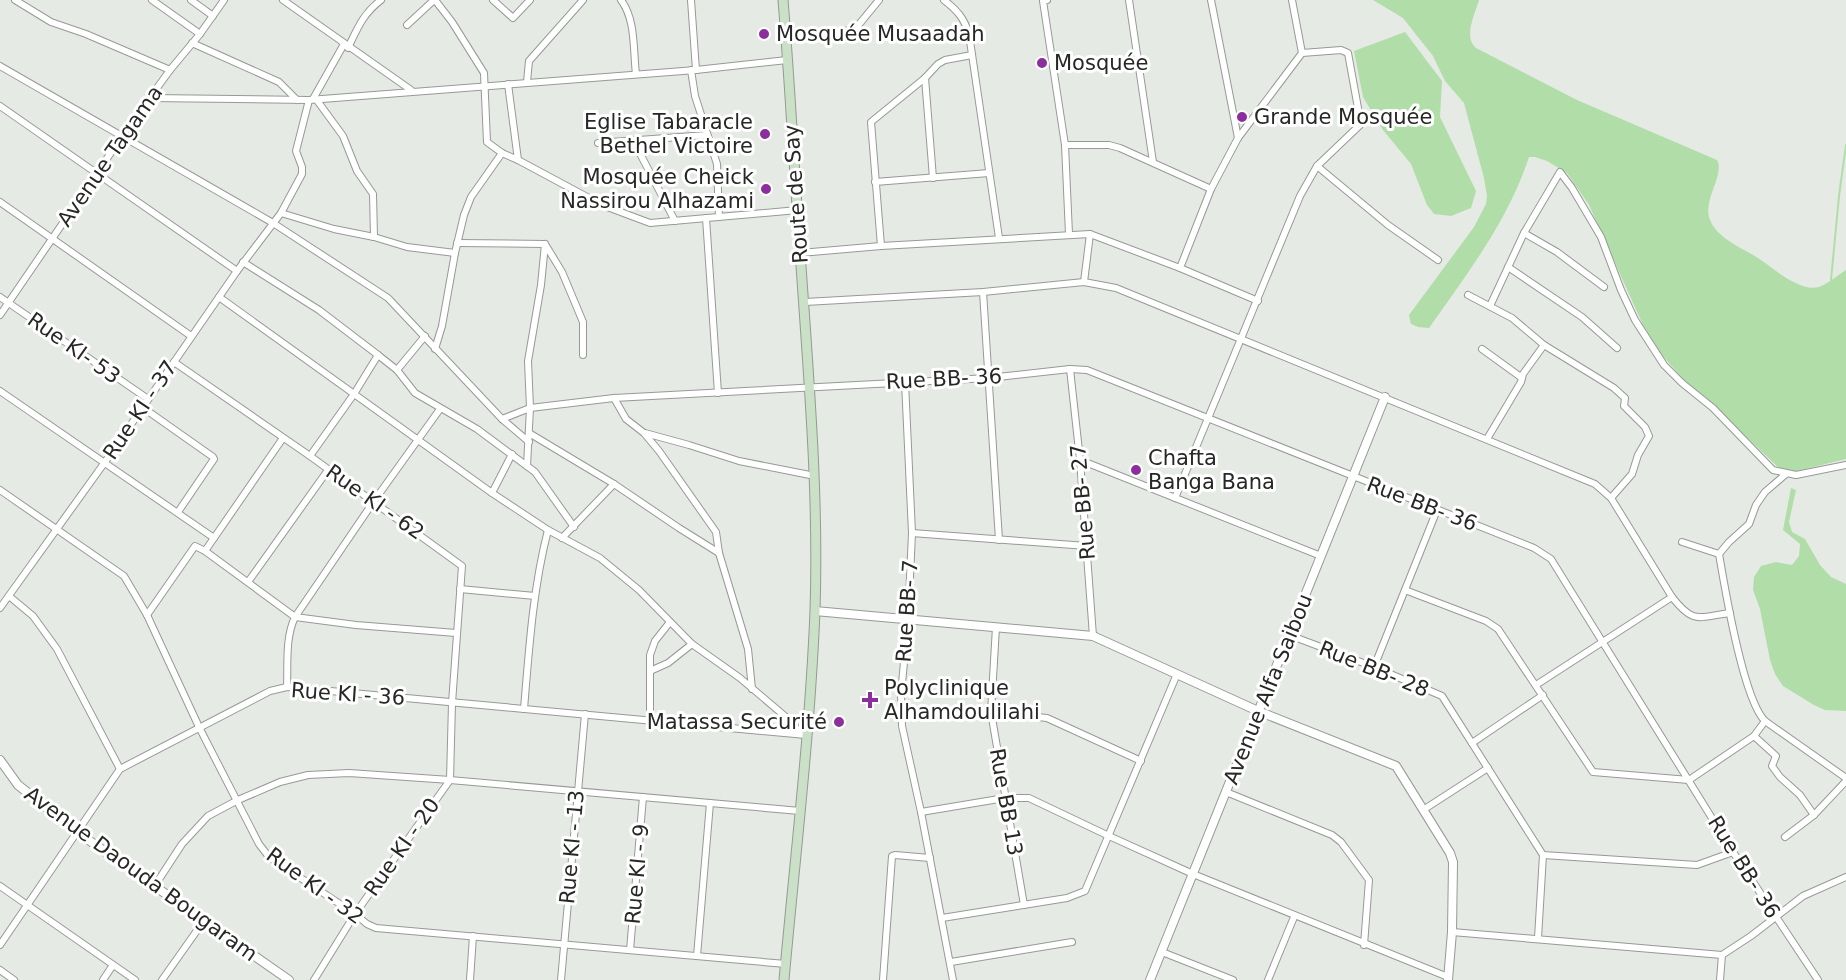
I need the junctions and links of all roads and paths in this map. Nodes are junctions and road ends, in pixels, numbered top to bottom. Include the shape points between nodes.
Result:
1 (152, 0) edge
2 (191, 0) edge
3 (224, 0) edge
4 (283, 0) edge
5 (369, 0) edge
6 (381, 0) edge
7 (435, 0) edge
8 (493, 0) edge
9 (530, 0) edge
10 (583, 0) edge
11 (621, 0) edge
12 (691, 0) edge
13 (783, 0) edge
14 (879, 0) edge
15 (945, 0) edge
16 (1044, 0) edge
17 (1129, 0) edge
18 (1211, 0) edge
19 (1292, 0) edge
20 (17, 1) edge
21 (373, 6) junction
22 (213, 16) junction
23 (407, 25) dead end
24 (200, 34) junction
25 (786, 36) junction
26 (192, 43) junction
27 (346, 46) junction
28 (1302, 53) junction
29 (972, 55) junction
30 (787, 60) junction
31 (0, 66) edge
32 (170, 70) junction
33 (694, 70) junction
34 (636, 74) junction
35 (925, 78) junction
36 (527, 82) junction
37 (508, 84) junction
38 (485, 86) junction
39 (411, 91) junction
40 (150, 98) junction
41 (313, 99) junction
42 (298, 100) junction
43 (0, 106) edge
44 (123, 135) junction
45 (707, 135) junction
46 (1238, 138) junction
47 (633, 140) junction
48 (598, 143) dead end
49 (1065, 145) junction
50 (502, 153) junction
51 (518, 160) junction
52 (1153, 162) junction
53 (1317, 166) junction
54 (97, 173) junction
55 (989, 173) junction
56 (933, 178) junction
57 (875, 182) junction
58 (1211, 189) junction
59 (0, 202) edge
60 (798, 210) junction
61 (281, 213) junction
62 (719, 217) junction
63 (706, 218) junction
64 (675, 221) junction
65 (273, 223) junction
66 (1524, 233) junction
67 (1069, 234) junction
68 (1090, 234) junction
69 (374, 237) junction
70 (999, 238) junction
71 (53, 239) junction
72 (457, 243) junction
73 (544, 244) junction
74 (881, 246) junction
75 (455, 253) junction
76 (800, 253) junction
77 (1438, 260) dead end
78 (243, 262) junction
79 (1508, 267) junction
80 (1180, 268) junction
81 (237, 271) junction
82 (1084, 282) junction
83 (1604, 287) dead end
84 (983, 292) junction
85 (1468, 295) dead end
86 (0, 297) edge
87 (219, 297) junction
88 (1258, 301) junction
89 (805, 302) junction
90 (9, 303) junction
91 (1490, 306) junction
92 (0, 315) edge
93 (191, 336) junction
94 (425, 336) junction
95 (1242, 339) junction
96 (1544, 345) junction
97 (1617, 348) dead end
98 (435, 349) junction
99 (1482, 349) dead end
100 (378, 355) junction
101 (583, 355) dead end
102 (174, 362) junction
103 (1070, 369) junction
104 (397, 370) junction
105 (989, 378) junction
106 (1522, 378) junction
107 (905, 382) junction
108 (809, 388) junction
109 (0, 391) edge
110 (718, 393) junction
111 (354, 394) junction
112 (1385, 397) junction
113 (614, 398) junction
114 (148, 399) junction
115 (142, 407) junction
116 (530, 408) junction
117 (440, 409) junction
118 (502, 418) junction
119 (1208, 419) junction
120 (529, 433) junction
121 (644, 433) junction
122 (284, 438) junction
123 (1487, 439) junction
124 (419, 441) junction
125 (528, 442) junction
126 (512, 454) junction
127 (310, 456) junction
128 (1080, 460) junction
129 (105, 462) junction
130 (1846, 465) edge
131 (527, 466) junction
132 (328, 470) junction
133 (1785, 474) junction
134 (814, 476) junction
135 (1353, 477) junction
136 (614, 484) junction
137 (0, 490) edge
138 (492, 493) junction
139 (1175, 498) junction
140 (1611, 498) junction
141 (374, 501) junction
142 (1437, 510) junction
143 (178, 512) junction
144 (574, 527) junction
145 (57, 529) junction
146 (549, 530) junction
147 (912, 533) junction
148 (214, 538) junction
149 (562, 538) junction
150 (999, 540) junction
151 (1682, 542) dead end
152 (1087, 546) junction
153 (205, 551) junction
154 (719, 553) junction
155 (1719, 554) junction
156 (1321, 556) junction
157 (248, 582) junction
158 (460, 589) junction
159 (1405, 590) junction
160 (9, 596) junction
161 (536, 596) junction
162 (1672, 597) junction
163 (0, 608) edge
164 (814, 611) junction
165 (1730, 613) junction
166 (147, 615) junction
167 (295, 617) junction
168 (908, 620) junction
169 (670, 622) junction
170 (996, 627) junction
171 (456, 633) junction
172 (1289, 635) junction
173 (1093, 636) junction
174 (1603, 642) junction
175 (692, 644) junction
176 (1374, 667) junction
177 (650, 670) junction
178 (1177, 674) junction
179 (1536, 685) junction
180 (287, 687) junction
181 (752, 690) junction
182 (1543, 695) junction
183 (452, 702) junction
184 (524, 709) junction
185 (1258, 711) junction
186 (991, 712) junction
187 (585, 714) junction
188 (650, 720) junction
189 (1765, 721) junction
190 (199, 727) junction
191 (803, 734) junction
192 (1754, 736) junction
193 (1472, 743) junction
194 (0, 760) edge
195 (1141, 761) junction
196 (1488, 768) junction
197 (120, 769) junction
198 (450, 780) junction
199 (1689, 780) junction
200 (1846, 780) edge
201 (578, 791) junction
202 (1226, 792) junction
203 (643, 797) junction
204 (1005, 798) junction
205 (238, 800) junction
206 (710, 803) junction
207 (1423, 810) junction
208 (800, 811) junction
209 (921, 812) junction
210 (1814, 815) junction
211 (77, 832) junction
212 (1108, 836) junction
213 (1785, 837) dead end
214 (1733, 852) junction
215 (1543, 855) junction
216 (930, 858) junction
217 (1194, 874) junction
218 (1846, 877) edge
219 (0, 886) edge
220 (154, 887) junction
221 (27, 905) junction
222 (1024, 905) junction
223 (355, 914) junction
224 (1294, 916) junction
225 (942, 918) junction
226 (1776, 918) junction
227 (203, 922) junction
228 (1452, 932) junction
229 (473, 936) junction
230 (1538, 939) junction
231 (1072, 942) dead end
232 (564, 944) junction
233 (0, 945) edge
234 (1364, 945) junction
235 (630, 950) junction
236 (1162, 952) junction
237 (1722, 955) junction
238 (697, 956) junction
239 (951, 962) junction
240 (786, 964) junction
241 (113, 965) junction
242 (0, 970) edge
243 (1448, 979) edge
244 (14, 980) edge
245 (103, 980) edge
246 (135, 980) edge
247 (162, 980) edge
248 (290, 980) edge
249 (314, 980) edge
250 (470, 980) edge
251 (561, 980) edge
252 (784, 980) edge
253 (883, 980) edge
254 (954, 980) edge
255 (1150, 980) edge
256 (1233, 980) edge
257 (1268, 980) edge
258 (1720, 980) edge
259 (1818, 980) edge

1 - 24 street
2 - 22 street
3 - 22 street, Avenue Tagama
4 - 27 street
5 - 21 street
6 - 21 street, Rue KI - 37
7 - 23 street
7 - 38 street via 480,66
8 - 9 street via 513,18
10 - 36 street via 529,61
11 - 34 street via 630,19
12 - 33 street
13 - 25 main road, Route de Say
14 - 25 street via 852,30
15 - 29 street via 965,20
16 - 49 street
17 - 52 street
18 - 46 street
19 - 28 street
20 - 32 street via 51,22
21 - 27 street, Rue KI - 37
22 - 24 street, Avenue Tagama
24 - 26 street, Avenue Tagama
25 - 30 main road, Route de Say
26 - 32 street, Avenue Tagama
26 - 42 street via 279,82
27 - 39 street
27 - 41 street, Rue KI - 37
28 - 46 street
28 - 53 street via 1348,53 1360,119 1356,130
29 - 35 street via 945,60
29 - 55 street
30 - 33 street
30 - 60 main road, Route de Say
31 - 44 street
32 - 40 street, Avenue Tagama
33 - 34 street
33 - 45 street via 695,96
34 - 36 street
35 - 56 street
35 - 57 street via 871,122
36 - 37 street
37 - 38 street
37 - 51 street
38 - 39 street
38 - 50 street via 487,142
39 - 41 street
40 - 42 street
40 - 44 street, Avenue Tagama
41 - 42 street
41 - 61 street, Rue KI - 37 via 296,151 302,174
41 - 69 street via 343,136 357,171 373,194
43 - 54 street
44 - 54 street, Avenue Tagama
44 - 65 street
45 - 47 street
45 - 62 street via 717,164
46 - 58 street
47 - 48 street
47 - 64 street
49 - 52 street via 1109,145
49 - 67 street
50 - 51 street
50 - 72 street via 471,197
51 - 64 street via 602,205 650,223
52 - 58 street
53 - 77 street via 1388,225
53 - 88 street via 1300,196
54 - 71 street, Avenue Tagama
54 - 81 street
55 - 56 street
55 - 70 street
56 - 57 street
57 - 74 street
58 - 80 street
59 - 71 street
60 - 62 street
60 - 76 main road, Route de Say
61 - 65 street, Rue KI - 37
61 - 69 street
62 - 63 street
63 - 64 street
63 - 110 street
65 - 78 street, Rue KI - 37
65 - 94 street via 388,298
66 - 79 street
66 - 83 street
66 - 133 street via 1560,172 1601,237 1626,300 1658,358 1771,469
67 - 68 street
67 - 70 street
68 - 80 street
68 - 82 street
69 - 75 street via 407,247
70 - 74 street
71 - 90 street, Avenue Tagama
71 - 93 street
72 - 73 street
72 - 75 street
73 - 101 street via 562,272 583,322
73 - 116 street via 528,362
74 - 76 street
75 - 98 street
76 - 89 main road, Route de Say
78 - 81 street, Rue KI - 37
78 - 100 street via 320,310
79 - 91 street
79 - 97 street via 1582,317
80 - 88 street
81 - 87 street, Rue KI - 37
82 - 84 street
82 - 95 street via 1116,288
84 - 89 street
84 - 105 street
85 - 91 street
86 - 90 street, Rue KI- 53
87 - 93 street, Rue KI - 37
87 - 111 street
88 - 95 street
89 - 108 main road, Route de Say
90 - 92 street, Avenue Tagama
90 - 114 street, Rue KI- 53
91 - 96 street via 1512,318
93 - 102 street, Rue KI - 37
94 - 98 street
94 - 104 street
95 - 112 street
95 - 119 street
96 - 106 street
96 - 140 street via 1621,394 1624,406 1649,434 1632,474
98 - 118 street
99 - 106 street
100 - 104 street
100 - 111 street
102 - 114 street, Rue KI - 37
102 - 122 street, Rue KI - 62
103 - 105 street, Rue BB- 36
103 - 119 street, Rue BB- 36 via 1096,373
103 - 128 street, Rue BB- 27
104 - 117 street via 415,393
105 - 107 street, Rue BB- 36
105 - 150 street
106 - 123 street
107 - 108 street, Rue BB- 36
107 - 147 street, Rue BB- 7
108 - 110 street, Rue BB- 36
108 - 134 main road, Route de Say
109 - 129 street
110 - 113 street, Rue BB- 36
111 - 124 street
111 - 127 street
112 - 123 street
112 - 135 street, Avenue Alfa Saibou
113 - 116 street, Rue BB- 36
113 - 121 street via 626,419
114 - 115 street, Rue KI - 37
115 - 129 street, Rue KI - 37
115 - 143 street via 214,459
116 - 118 street, Rue BB- 36
116 - 120 street
117 - 124 street
117 - 126 street
118 - 125 street
119 - 135 street, Rue BB- 36
119 - 139 street
120 - 125 street
120 - 136 street
121 - 134 street via 739,461
121 - 154 street via 716,532
122 - 127 street, Rue KI - 62
122 - 148 street
123 - 140 street via 1595,484
124 - 138 street
124 - 141 street
125 - 131 street
126 - 131 street
126 - 138 street
127 - 132 street, Rue KI - 62
128 - 139 street
128 - 152 street, Rue BB- 27
129 - 143 street
129 - 145 street, Rue KI - 37
130 - 133 street
131 - 144 street via 537,474
132 - 141 street, Rue KI - 62
132 - 157 street
133 - 155 street via 1765,492 1749,524
134 - 164 main road, Route de Say
135 - 142 street, Rue BB- 36
135 - 156 street, Avenue Alfa Saibou
136 - 144 street
136 - 154 street
137 - 145 street, Rue KI - 32
138 - 146 street
139 - 156 street
140 - 162 street
141 - 158 street, Rue KI - 62 via 460,563
141 - 167 street
142 - 159 street
142 - 174 street, Rue BB- 36 via 1542,552
143 - 148 street
144 - 149 street
145 - 160 street, Rue KI - 37
145 - 166 street, Rue KI - 32 via 124,576
146 - 149 street
146 - 161 street
147 - 150 street
147 - 168 street, Rue BB- 7
148 - 153 street
149 - 169 street via 600,558
150 - 152 street
151 - 155 street
152 - 173 street, Rue BB- 27
153 - 157 street
153 - 166 street via 193,547
154 - 181 street via 748,649
155 - 165 street
156 - 172 street, Avenue Alfa Saibou
157 - 167 street
158 - 161 street
158 - 171 street, Rue KI - 62
159 - 176 street
159 - 179 street via 1498,629
160 - 163 street, Rue KI - 37
160 - 197 street via 33,616 57,649
161 - 184 street
162 - 165 street via 1689,616
162 - 174 street
164 - 168 street
164 - 191 main road, Route de Say
165 - 189 street via 1747,682
166 - 190 street, Rue KI - 32
167 - 171 street
167 - 180 street via 288,647
168 - 170 street
168 - 209 street, Rue BB- 7 via 902,726
169 - 175 street
169 - 177 street via 655,641
170 - 173 street
170 - 186 street, Rue BB 13
171 - 183 street, Rue KI - 62
172 - 176 street, Rue BB- 28
172 - 185 street, Avenue Alfa Saibou
173 - 178 street
174 - 179 street
174 - 199 street, Rue BB- 36
175 - 177 street via 668,663
175 - 181 street
176 - 193 street, Rue BB- 28 via 1442,696
177 - 188 street
178 - 185 street
178 - 195 street
179 - 182 street
180 - 183 street, Rue KI - 36
180 - 190 street, Rue KI - 36 via 270,691
181 - 191 street
182 - 193 street
182 - 199 street via 1593,772
183 - 184 street, Rue KI - 36
183 - 198 street, Rue KI - 20
184 - 187 street, Rue KI - 36
185 - 202 street, Avenue Alfa Saibou
185 - 207 street via 1396,766
186 - 195 street via 1047,718
186 - 204 street, Rue BB 13
187 - 188 street, Rue KI - 36
187 - 201 street, Rue KI - 13
188 - 191 street, Rue KI - 36
189 - 192 street
189 - 200 street
190 - 197 street, Rue KI - 36
190 - 205 street, Rue KI - 32
191 - 208 main road, Route de Say
192 - 199 street
192 - 210 street via 1776,756 1772,766
193 - 196 street, Rue BB- 28
194 - 211 street, Avenue Daouda Bougaram via 18,785
195 - 212 street
196 - 207 street
196 - 215 street, Rue BB- 28
197 - 211 street, Rue KI - 36
198 - 201 street
198 - 205 street via 349,772 308,775
198 - 223 street, Rue KI - 20
199 - 214 street, Rue BB- 36
200 - 210 street
201 - 203 street
201 - 232 street, Rue KI - 13
202 - 217 street, Avenue Alfa Saibou
202 - 234 street via 1341,842 1369,880
203 - 206 street
203 - 235 street, Rue KI - 9
204 - 209 street
204 - 212 street via 1036,800
204 - 222 street, Rue BB 13
205 - 220 street via 200,824
205 - 223 street, Rue KI - 32 via 269,856
206 - 208 street
206 - 238 street
207 - 228 street via 1453,862
208 - 240 main road, Route de Say
209 - 216 street, Rue BB- 7
210 - 213 street
211 - 220 street, Avenue Daouda Bougaram
211 - 221 street, Rue KI - 36
212 - 217 street
212 - 222 street via 1085,891
214 - 215 street via 1696,865
214 - 226 street, Rue BB- 36
215 - 230 street
216 - 225 street, Rue BB- 7
216 - 253 street via 892,856
217 - 224 street
217 - 236 street, Avenue Alfa Saibou
218 - 226 street via 1803,896
219 - 221 street
220 - 227 street, Avenue Daouda Bougaram
221 - 233 street, Rue KI - 36
221 - 241 street
222 - 225 street
223 - 229 street, Rue KI - 32 via 376,927
223 - 249 street, Rue KI - 20
224 - 234 street
224 - 257 street
225 - 239 street, Rue BB- 7
226 - 237 street
226 - 259 street, Rue BB- 36
227 - 247 street
227 - 248 street, Avenue Daouda Bougaram
228 - 230 street
228 - 243 street
229 - 232 street, Rue KI - 32
229 - 250 street
230 - 237 street
231 - 239 street
232 - 235 street, Rue KI - 32
232 - 251 street, Rue KI - 13
234 - 243 street
235 - 238 street, Rue KI - 32
236 - 255 street, Avenue Alfa Saibou
236 - 256 street
237 - 258 street
238 - 240 street, Rue KI - 32
239 - 254 street, Rue BB- 7
240 - 252 main road, Route de Say
241 - 245 street
241 - 246 street
242 - 244 street

